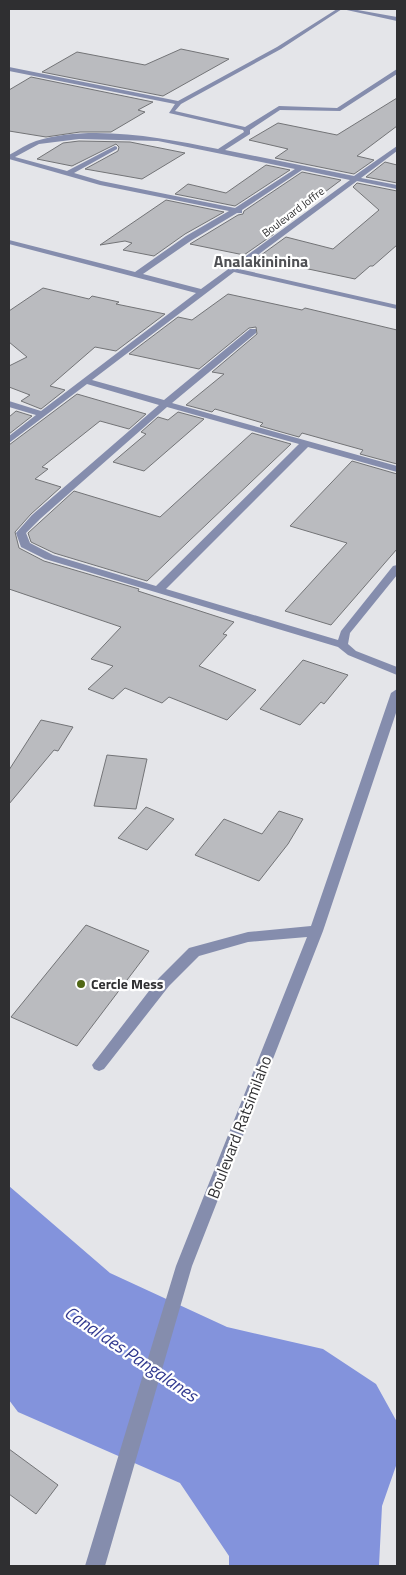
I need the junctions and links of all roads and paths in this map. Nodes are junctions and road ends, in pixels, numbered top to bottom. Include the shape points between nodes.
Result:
1 (340, 9) edge
2 (345, 9) edge
3 (397, 19) edge
4 (9, 70) edge
5 (397, 70) edge
6 (179, 103) junction
7 (246, 129) junction
8 (115, 148) dead end
9 (397, 148) edge
10 (219, 151) junction
11 (9, 157) edge
12 (299, 168) junction
13 (68, 174) junction
14 (354, 180) junction
15 (397, 187) edge
16 (239, 210) junction
17 (9, 242) edge
18 (234, 270) junction
19 (135, 276) junction
20 (202, 292) junction
21 (397, 307) edge
22 (253, 330) dead end
23 (85, 381) junction
24 (9, 404) edge
25 (165, 404) junction
26 (43, 414) junction
27 (9, 440) edge
28 (305, 444) junction
29 (397, 469) edge
30 (397, 568) edge
31 (159, 589) junction
32 (342, 645) junction
33 (397, 671) edge
34 (397, 694) edge
35 (316, 931) junction
36 (99, 1065) dead end
37 (95, 1566) edge

1 - 6 street via 286,44
2 - 3 street
4 - 6 street
5 - 7 street via 338,110 279,108
6 - 7 street via 171,112
7 - 10 street via 248,132
8 - 13 street
9 - 14 street, Boulevard Joffre
10 - 11 street via 133,136 38,143
10 - 12 street
11 - 13 street
12 - 14 street
12 - 16 street
13 - 16 street
14 - 15 street
14 - 18 street, Boulevard Joffre
16 - 19 street via 189,238
17 - 19 street
18 - 20 street, Boulevard Joffre
18 - 21 street
19 - 20 street
20 - 23 street, Boulevard Joffre
22 - 25 street
23 - 25 street
23 - 26 street, Boulevard Joffre
24 - 26 street
25 - 28 street
25 - 31 street via 36,517 22,533 25,545 49,557
26 - 27 street, Boulevard Joffre
28 - 29 street
28 - 31 street
30 - 32 street via 345,633
31 - 32 street
32 - 33 street via 352,653
34 - 35 street, Boulevard Ratsimilaho
35 - 36 street via 248,937 194,952 164,982
35 - 37 street, Boulevard Ratsimilaho via 184,1266

